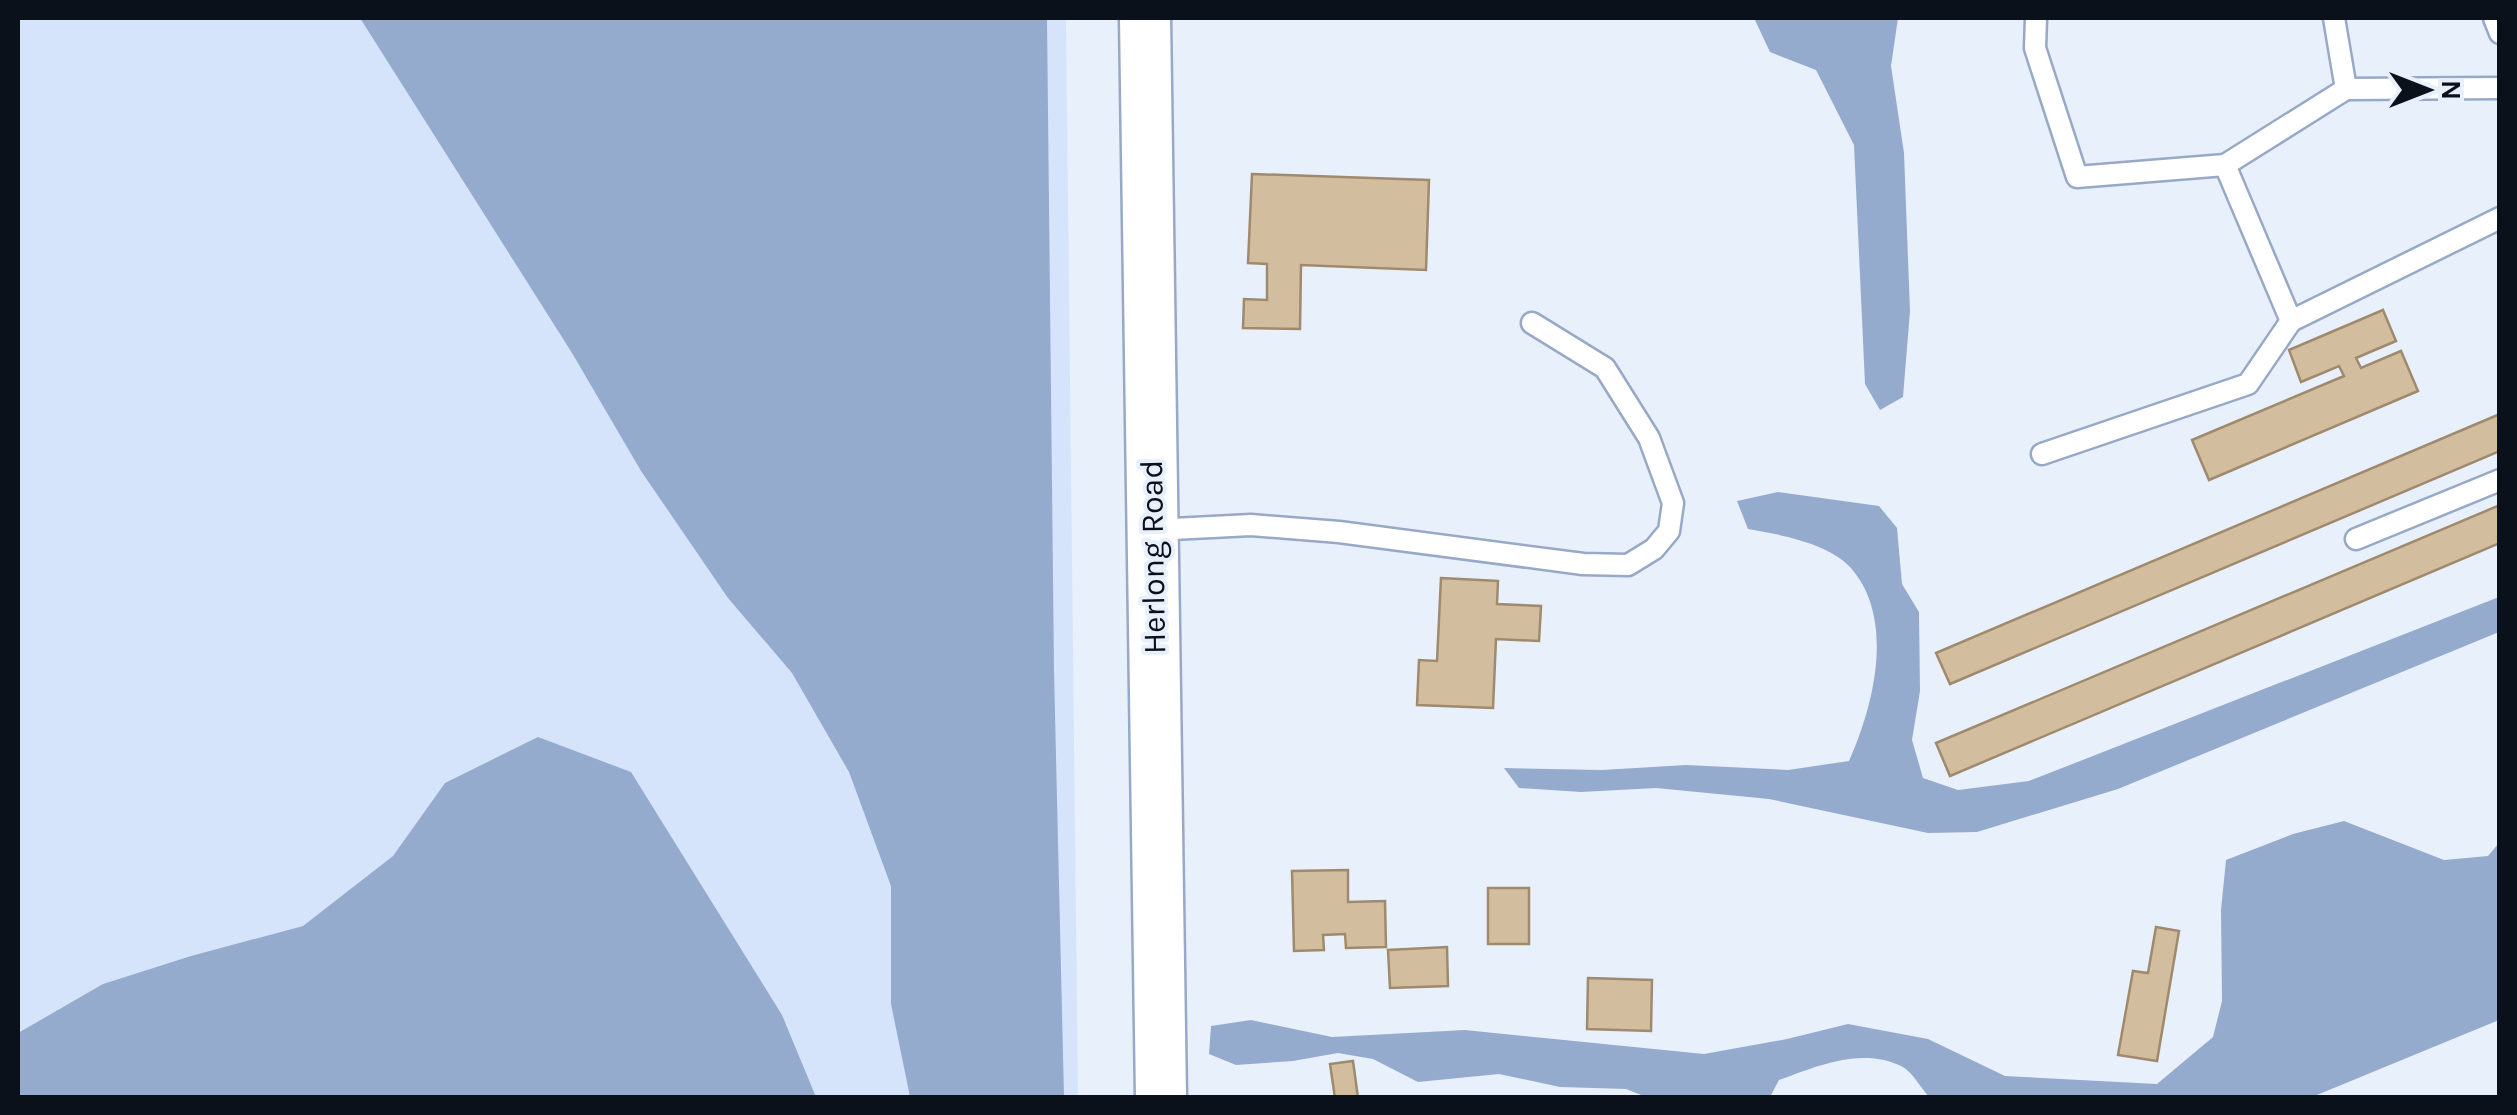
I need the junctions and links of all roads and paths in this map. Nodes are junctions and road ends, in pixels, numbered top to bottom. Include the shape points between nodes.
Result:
1 (1145, 18) edge
2 (2036, 18) edge
3 (2334, 18) edge
4 (2494, 18) edge
5 (2500, 33) edge
6 (2500, 88) edge
7 (2346, 89) junction
8 (2225, 165) junction
9 (2500, 218) edge
10 (2291, 321) junction
11 (1532, 324) dead end
12 (2042, 454) dead end
13 (2500, 480) edge
14 (1153, 530) junction
15 (2356, 539) dead end
16 (1161, 1098) edge

1 - 14 street, Herlong Road
2 - 8 lane via 2036,48 2076,176
3 - 7 lane
4 - 5 lane
6 - 7 lane
7 - 8 lane
8 - 10 lane
9 - 10 lane
10 - 12 lane via 2248,384
11 - 14 lane via 1605,368 1649,438 1673,503 1669,531 1628,565 1251,525
13 - 15 lane
14 - 16 street, Herlong Road

